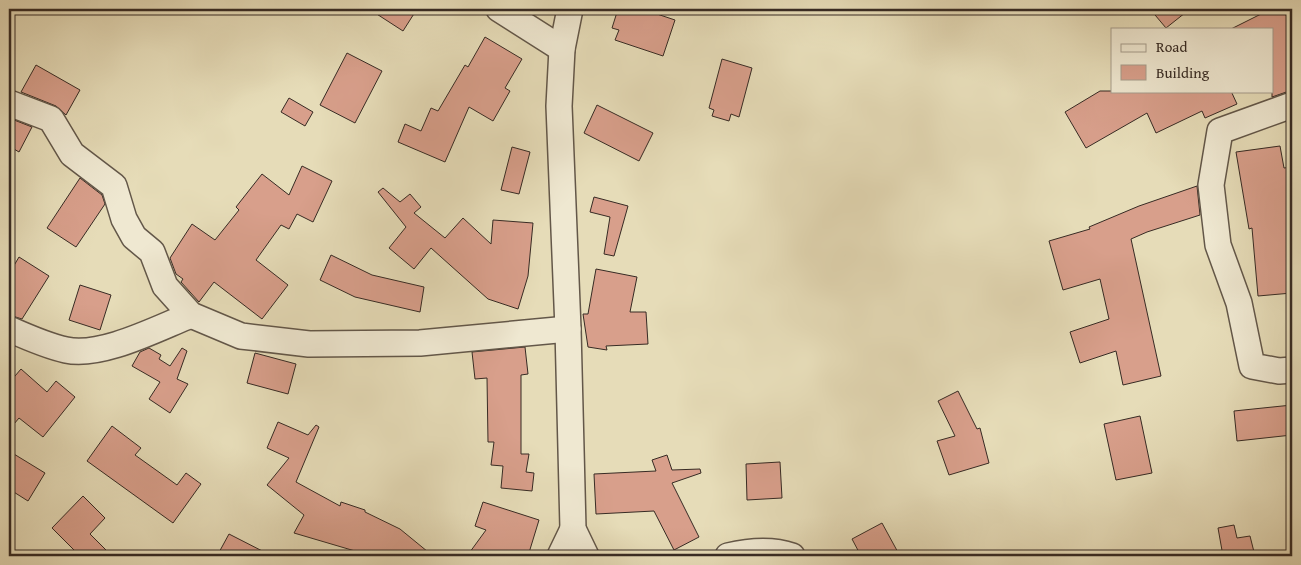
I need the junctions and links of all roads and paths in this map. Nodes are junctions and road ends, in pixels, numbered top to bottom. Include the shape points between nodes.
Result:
1 (499, 9) edge
2 (570, 9) edge
3 (562, 49) junction
4 (9, 102) edge
5 (1292, 105) edge
6 (191, 315) junction
7 (9, 329) edge
8 (568, 329) junction
9 (1292, 370) edge
10 (573, 529) junction
11 (560, 556) edge
12 (586, 556) edge
13 (728, 556) edge
14 (792, 556) edge

1 - 3 street
2 - 3 street
3 - 8 street via 559,106
4 - 6 street via 51,119 72,154 114,186 134,237 152,252 165,286
5 - 9 street via 1220,131 1210,185 1218,245 1239,302 1252,366
6 - 7 street via 96,351 68,351
6 - 8 street via 241,336 309,344 420,343
8 - 10 street
10 - 11 street
10 - 12 street
13 - 14 street via 747,551

